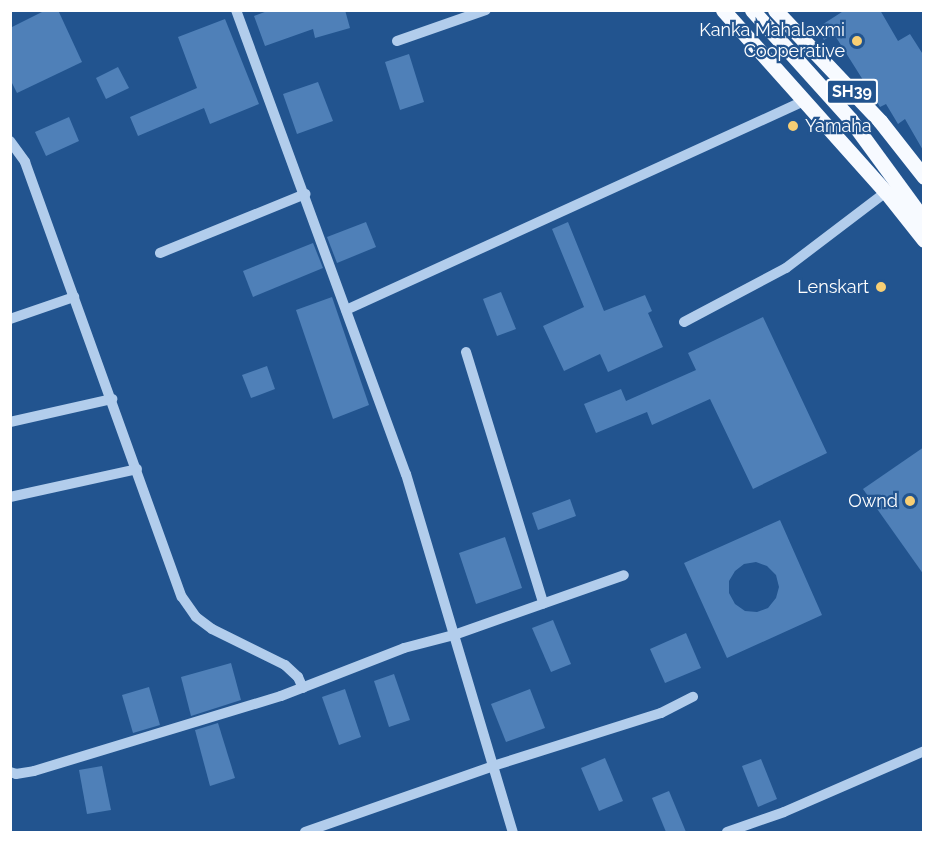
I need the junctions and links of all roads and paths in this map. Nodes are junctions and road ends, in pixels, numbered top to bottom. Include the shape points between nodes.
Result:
1 (236, 10) edge
2 (486, 10) edge
3 (723, 10) edge
4 (752, 10) edge
5 (775, 10) edge
6 (397, 41) dead end
7 (804, 101) junction
8 (10, 141) edge
9 (924, 177) edge
10 (886, 192) junction
11 (304, 194) junction
12 (924, 220) edge
13 (924, 240) edge
14 (160, 253) dead end
15 (74, 297) junction
16 (346, 310) junction
17 (10, 319) edge
18 (684, 322) dead end
19 (466, 352) dead end
20 (112, 399) junction
21 (10, 423) edge
22 (137, 469) junction
23 (10, 497) edge
24 (624, 575) dead end
25 (543, 603) junction
26 (454, 635) junction
27 (303, 688) junction
28 (693, 698) dead end
29 (924, 751) edge
30 (493, 766) junction
31 (10, 772) edge
32 (305, 832) edge
33 (513, 832) edge
34 (728, 832) edge

1 - 11 street
2 - 6 street
3 - 7 main road, SH39
4 - 12 main road via 850,119
5 - 9 main road, SH39 via 880,121
7 - 10 main road, SH39
7 - 16 street
8 - 15 street via 25,162
10 - 13 main road, SH39
10 - 18 street via 786,268
11 - 14 street
11 - 16 street
15 - 17 street
15 - 20 street
16 - 26 street via 406,474
19 - 25 street
20 - 21 street
20 - 22 street
22 - 23 street
22 - 27 street via 182,597 196,616 212,630 285,664
24 - 25 street
25 - 26 street
26 - 27 street via 404,648
26 - 30 street
27 - 31 street via 34,771
28 - 30 street via 661,713
29 - 34 street
30 - 32 street
30 - 33 street

